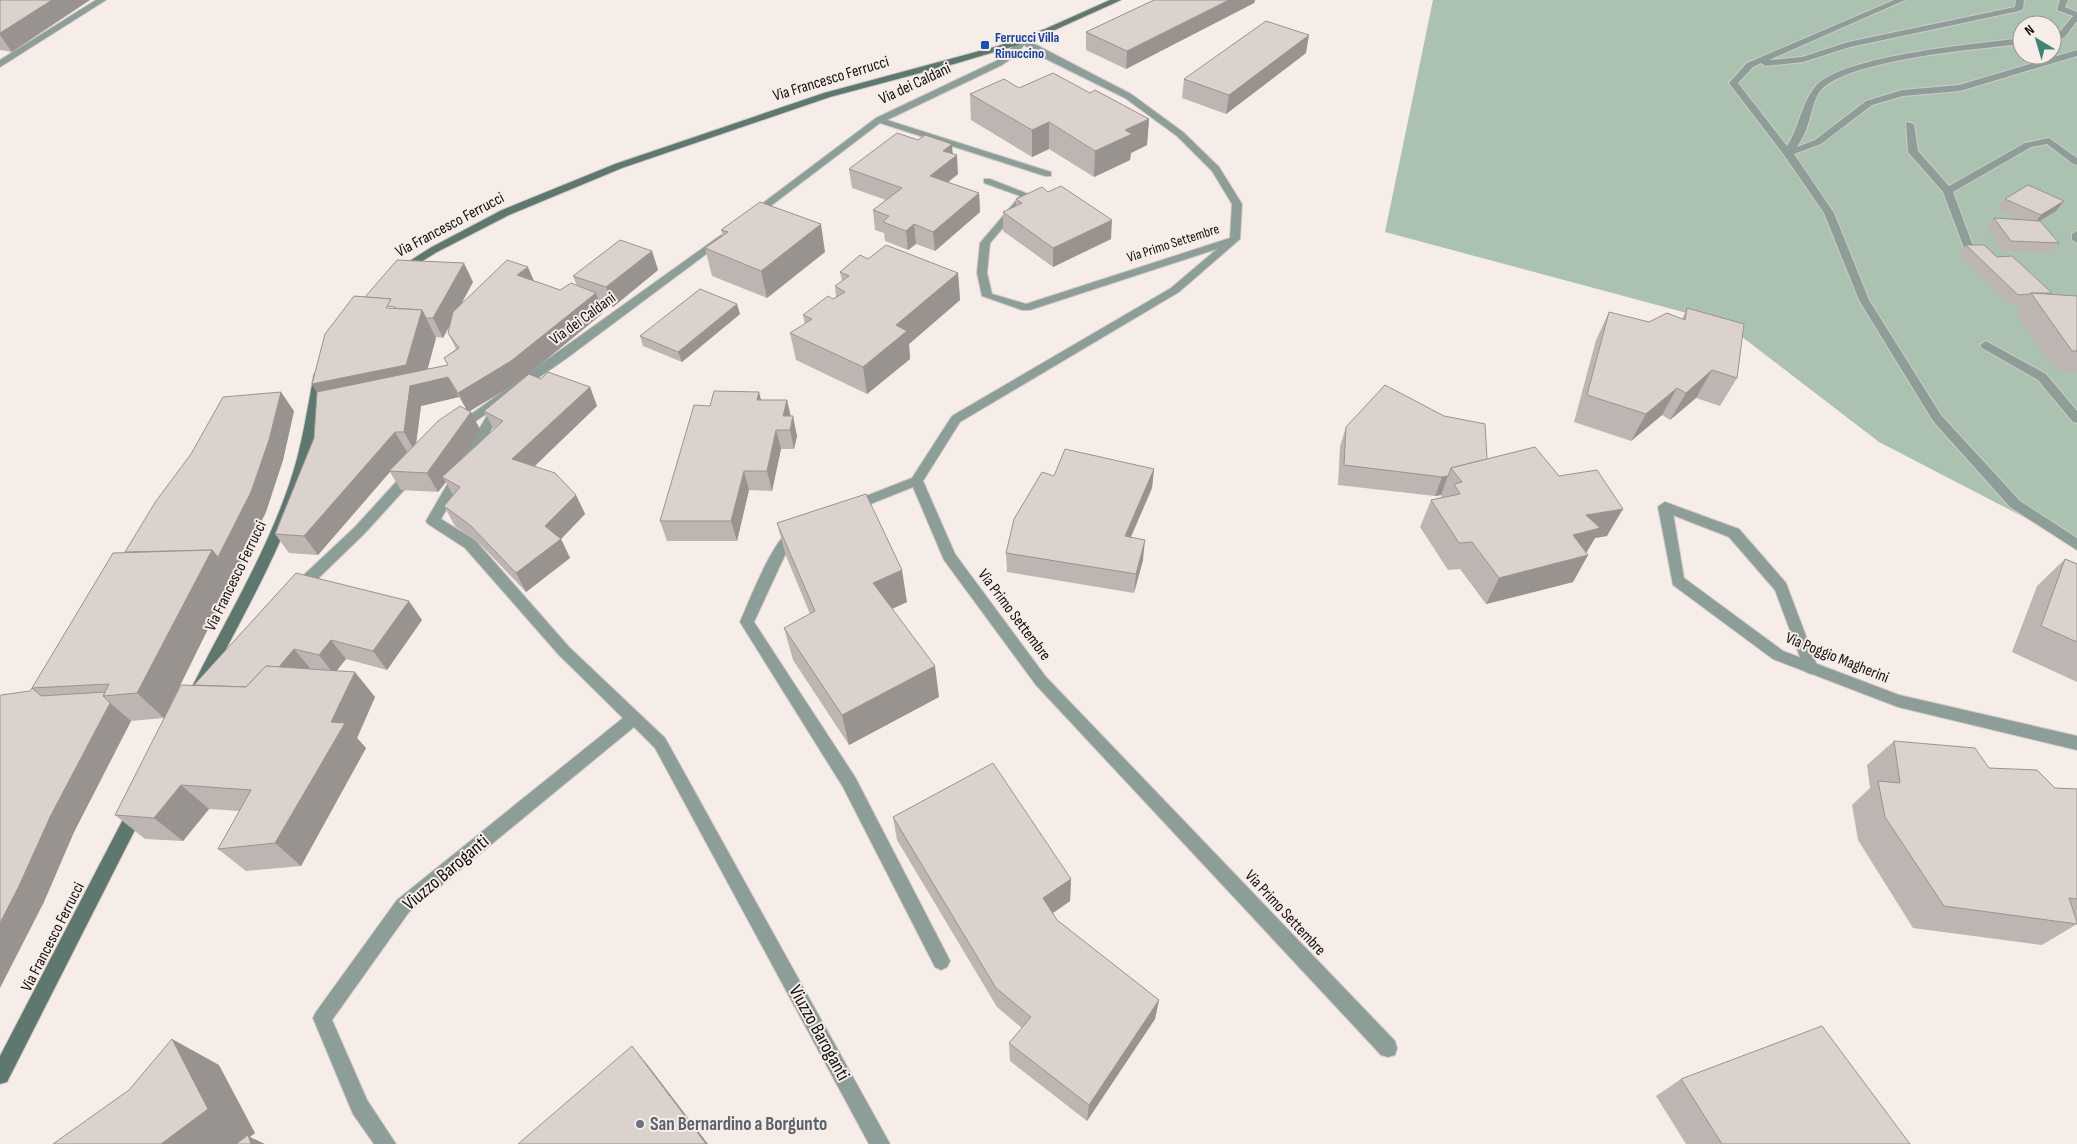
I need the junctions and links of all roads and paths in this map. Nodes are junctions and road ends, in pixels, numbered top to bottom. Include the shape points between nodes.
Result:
1 (102, 0) edge
2 (1117, 0) edge
3 (1901, 0) edge
4 (2020, 0) edge
5 (2064, 0) edge
6 (2077, 16) edge
7 (2062, 35) edge
8 (1023, 41) junction
9 (2012, 42) edge
10 (2077, 53) edge
11 (0, 64) edge
12 (1750, 65) junction
13 (879, 120) junction
14 (1909, 124) dead end
15 (1788, 153) junction
16 (2076, 162) edge
17 (1048, 174) dead end
18 (987, 181) dead end
19 (1948, 191) junction
20 (745, 220) edge
21 (729, 232) edge
22 (2077, 234) edge
23 (1235, 239) junction
24 (2077, 240) edge
25 (1968, 246) edge
26 (390, 278) edge
27 (1986, 345) dead end
28 (324, 365) edge
29 (505, 395) junction
30 (2077, 419) edge
31 (452, 432) edge
32 (418, 466) edge
33 (917, 481) junction
34 (835, 513) edge
35 (808, 524) edge
36 (2077, 545) edge
37 (290, 596) edge
38 (230, 654) edge
39 (1811, 668) junction
40 (203, 679) junction
41 (194, 696) edge
42 (634, 718) junction
43 (2077, 743) edge
44 (145, 793) edge
45 (941, 961) dead end
46 (1388, 1048) dead end
47 (0, 1075) edge
48 (386, 1144) edge
49 (880, 1144) edge

1 - 11 street
2 - 8 main road, Via Francesco Ferrucci
3 - 12 street
4 - 12 street via 2019,9 1848,45 1803,59
5 - 6 street via 2060,8
6 - 7 street
8 - 13 street, Via dei Caldani via 1012,54 999,62
8 - 23 street, Via Primo Settembre via 1128,96 1180,134 1216,169 1238,204
8 - 26 main road, Via Francesco Ferrucci via 827,96 602,173 482,224 426,253
9 - 15 street via 1926,54 1844,73 1820,86
10 - 15 street via 1960,88 1902,92 1869,103 1818,142
12 - 15 street via 1734,83
13 - 17 street
13 - 20 street, Via dei Caldani
14 - 19 street via 1913,152
15 - 36 street via 1829,213 1864,300 1937,418 2015,504
16 - 19 street via 2049,141 2028,145
18 - 23 street, Via Primo Settembre via 1026,195 985,243 982,273 987,296 1026,308
19 - 25 street
21 - 29 street, Via dei Caldani
22 - 24 street
23 - 33 street, Via Primo Settembre via 1175,290 956,419
27 - 30 street via 2042,377
28 - 40 main road, Via Francesco Ferrucci via 306,450 288,504 264,562
29 - 31 street, Via dei Caldani
29 - 42 street, Viuzzo Baroganti via 433,521 470,544 564,651
32 - 37 street via 360,530
33 - 34 street
33 - 46 street, Via Primo Settembre via 949,556 1041,681
35 - 45 street via 798,528 779,552 747,622 849,782
38 - 40 street
39 - 39 street, Via Poggio Magherini via 1778,655 1678,581 1664,507 1734,533 1781,587
39 - 43 street, Via Poggio Magherini via 1898,701
40 - 41 main road, Via Francesco Ferrucci
42 - 48 street, Viuzzo Baroganti via 403,906 322,1018 360,1107
42 - 49 street, Viuzzo Baroganti via 660,744
44 - 47 main road, Via Francesco Ferrucci

